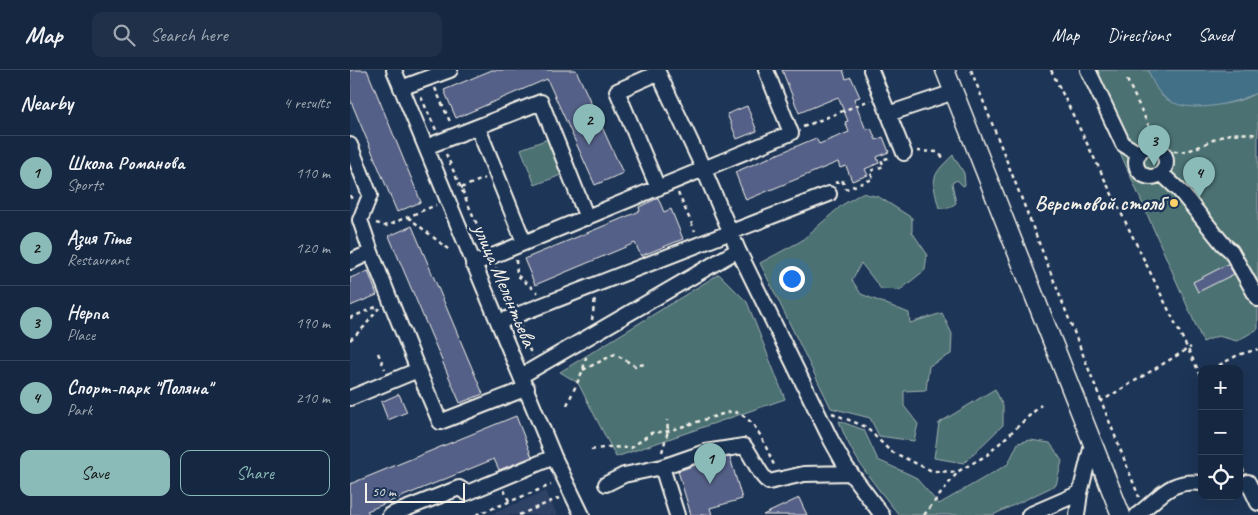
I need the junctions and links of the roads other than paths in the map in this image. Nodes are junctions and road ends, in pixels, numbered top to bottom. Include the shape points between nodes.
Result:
1 (394, 70) edge
2 (450, 70) edge
3 (766, 70) edge
4 (871, 70) edge
5 (945, 70) edge
6 (1088, 70) edge
7 (658, 72) edge
8 (401, 88) junction
9 (954, 92) junction
10 (888, 114) junction
11 (478, 128) junction
12 (350, 145) edge
13 (426, 147) junction
14 (904, 153) road end
15 (1139, 154) junction
16 (704, 170) junction
17 (1167, 173) junction
18 (658, 188) junction
19 (829, 194) dead end
20 (587, 218) junction
21 (729, 231) junction
22 (519, 244) junction
23 (738, 250) junction
24 (371, 252) junction
25 (350, 262) edge
26 (473, 264) junction
27 (1258, 299) edge
28 (499, 322) junction
29 (418, 370) junction
30 (524, 382) junction
31 (350, 398) edge
32 (1092, 445) junction
33 (554, 457) junction
34 (664, 466) junction
35 (851, 473) junction
36 (1249, 480) edge
37 (1198, 483) edge
38 (606, 484) dead end
39 (1080, 493) junction
40 (1258, 503) edge
41 (1141, 512) edge
42 (390, 515) edge
43 (582, 515) edge
44 (677, 515) edge
45 (882, 515) edge
46 (1029, 515) edge
47 (1077, 515) edge
48 (1121, 515) edge

1 - 8 street, улица Мелентьева
2 - 8 street
3 - 16 street via 791,132
4 - 10 street
5 - 9 main road
6 - 15 street via 1123,144
7 - 16 street
7 - 18 street via 617,91
8 - 13 street, улица Мелентьева
9 - 10 street
9 - 32 main road
10 - 14 street
11 - 13 street
11 - 20 street via 541,102
11 - 22 street
12 - 24 street via 370,195 360,220
13 - 26 street, улица Мелентьева
15 - 17 street via 1137,166 1143,174
15 - 17 street via 1148,147 1162,151
16 - 18 street
16 - 21 street
17 - 27 street via 1231,251
18 - 20 street
19 - 21 street
20 - 22 street
21 - 23 street
21 - 28 street
22 - 26 street
23 - 30 street via 589,338
23 - 35 street via 831,440
24 - 25 street
24 - 29 street
26 - 28 street, улица Мелентьева
28 - 30 street, улица Мелентьева
29 - 30 street via 440,422
29 - 31 street
30 - 33 street, улица Мелентьева
32 - 39 street
32 - 48 main road
33 - 42 street via 467,493 459,488
33 - 43 street, улица Мелентьева
34 - 35 street via 705,452 744,446 769,482 804,474
34 - 38 street via 624,475
34 - 44 street
35 - 45 street
36 - 40 street
37 - 41 street via 1184,481 1169,488
39 - 46 street
39 - 47 street

